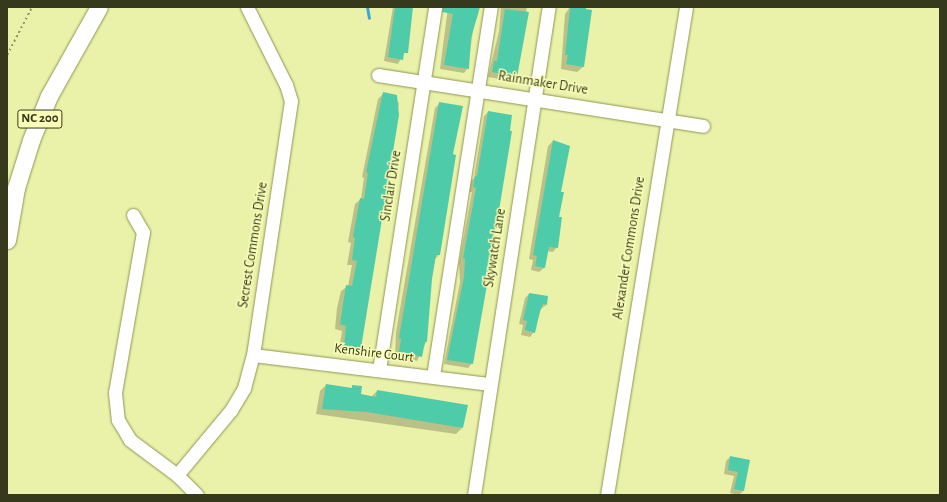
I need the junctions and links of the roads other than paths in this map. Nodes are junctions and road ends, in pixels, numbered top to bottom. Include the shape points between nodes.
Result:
1 (99, 7) edge
2 (248, 7) edge
3 (435, 7) edge
4 (491, 7) edge
5 (549, 7) edge
6 (686, 7) edge
7 (378, 75) dead end
8 (424, 82) junction
9 (479, 89) junction
10 (535, 98) junction
11 (666, 120) junction
12 (703, 126) dead end
13 (133, 215) dead end
14 (7, 240) edge
15 (253, 355) junction
16 (379, 370) junction
17 (433, 376) junction
18 (490, 384) junction
19 (177, 475) junction
20 (197, 495) edge
21 (474, 495) edge
22 (607, 495) edge

1 - 14 main road, NC 200 via 52,90 30,140 16,188
2 - 15 street, Secrest Commons Drive via 286,85 291,101
3 - 8 street, Sinclair Drive
4 - 9 street
5 - 10 street, Skywatch Lane
6 - 11 street, Alexander Commons Drive
7 - 8 street, Rainmaker Drive
8 - 9 street, Rainmaker Drive
8 - 16 street, Sinclair Drive
9 - 10 street, Rainmaker Drive
9 - 17 street
10 - 11 street, Rainmaker Drive
10 - 18 street, Skywatch Lane
11 - 12 street, Rainmaker Drive
11 - 22 street, Alexander Commons Drive
13 - 19 street via 143,232 115,393 118,420 130,440
15 - 16 street, Kenshire Court
15 - 19 street, Secrest Commons Drive via 241,394
16 - 17 street, Kenshire Court
17 - 18 street, Kenshire Court
18 - 21 street, Skywatch Lane
19 - 20 street

